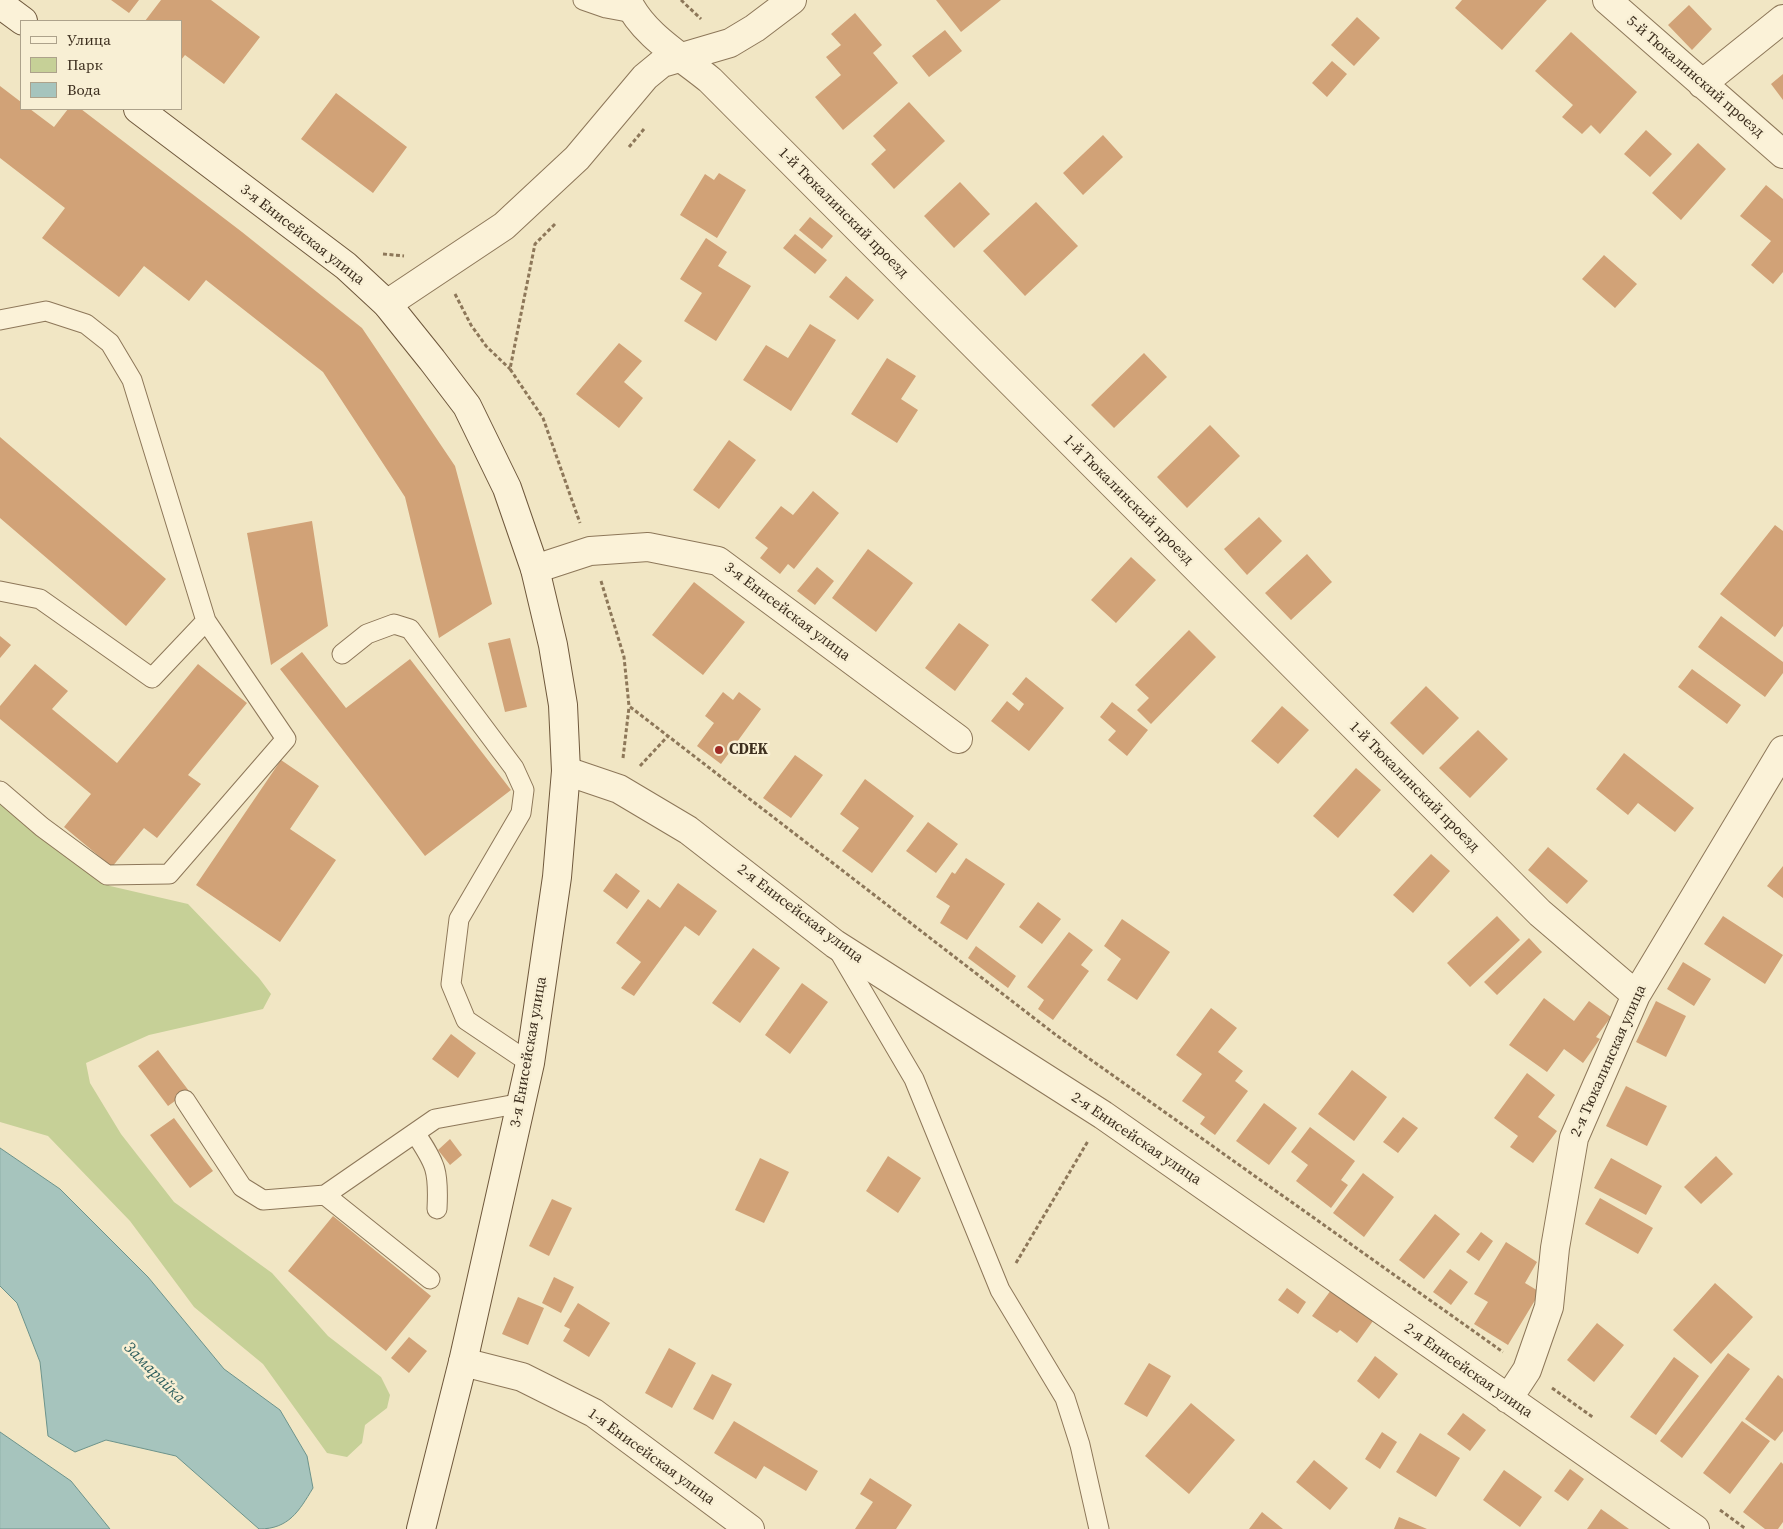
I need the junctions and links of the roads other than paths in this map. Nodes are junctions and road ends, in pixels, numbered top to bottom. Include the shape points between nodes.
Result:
1 (583, 0) edge
2 (792, 0) edge
3 (1607, 0) edge
4 (0, 4) edge
5 (630, 6) edge
6 (1783, 18) edge
7 (22, 20) edge
8 (680, 56) junction
9 (1702, 84) junction
10 (139, 110) edge
11 (1783, 154) edge
12 (387, 304) junction
13 (0, 320) edge
14 (535, 568) junction
15 (0, 591) edge
16 (206, 621) junction
17 (342, 654) dead end
18 (958, 739) dead end
19 (1783, 750) edge
20 (566, 771) junction
21 (0, 791) edge
22 (834, 944) junction
23 (1636, 995) junction
24 (530, 1063) junction
25 (185, 1100) dead end
26 (522, 1103) junction
27 (415, 1133) junction
28 (325, 1194) junction
29 (437, 1209) dead end
30 (430, 1278) dead end
31 (464, 1362) junction
32 (1508, 1399) junction
33 (421, 1529) edge
34 (750, 1529) edge
35 (1099, 1529) edge
36 (1695, 1529) edge

1 - 5 lane via 606,8
2 - 8 street via 730,43
3 - 9 street, 5-й Тюкалинский проезд
4 - 7 street
5 - 8 street, 1-й Тюкалинский проезд via 653,35
6 - 9 street
8 - 12 street via 662,63 645,77 578,158 504,226
8 - 23 street, 1-й Тюкалинский проезд via 710,80 1540,913
9 - 11 street, 5-й Тюкалинский проезд
10 - 12 street, 3-я Енисейская улица via 346,266
12 - 14 street, 3-я Енисейская улица via 466,406 507,488
13 - 16 lane via 46,311 86,324 110,343 132,380
14 - 18 street, 3-я Енисейская улица via 590,551 648,547 718,561
14 - 20 street, 3-я Енисейская улица via 563,705
15 - 16 lane via 40,599 152,678
16 - 21 lane via 286,739 169,874 107,875
17 - 24 lane via 367,634 394,624 410,629 514,768 524,790 522,813 459,919 451,984 466,1020
19 - 23 street, 2-я Тюкалинская улица
20 - 22 street, 2-я Енисейская улица via 619,789 688,830
20 - 24 street, 3-я Енисейская улица via 557,877
22 - 32 street, 2-я Енисейская улица via 1103,1114
22 - 35 lane via 914,1079 1000,1290 1065,1398 1080,1445
23 - 32 street, 2-я Тюкалинская улица via 1574,1138 1555,1248 1549,1307 1527,1370
24 - 26 street, 3-я Енисейская улица
25 - 28 lane via 242,1187 263,1200
26 - 27 lane via 435,1119
26 - 31 street, 3-я Енисейская улица
27 - 28 lane
27 - 29 lane via 431,1156 439,1180
28 - 30 lane
31 - 33 street, 3-я Енисейская улица
31 - 34 street, 1-я Енисейская улица via 522,1377 594,1413
32 - 36 street, 2-я Енисейская улица

